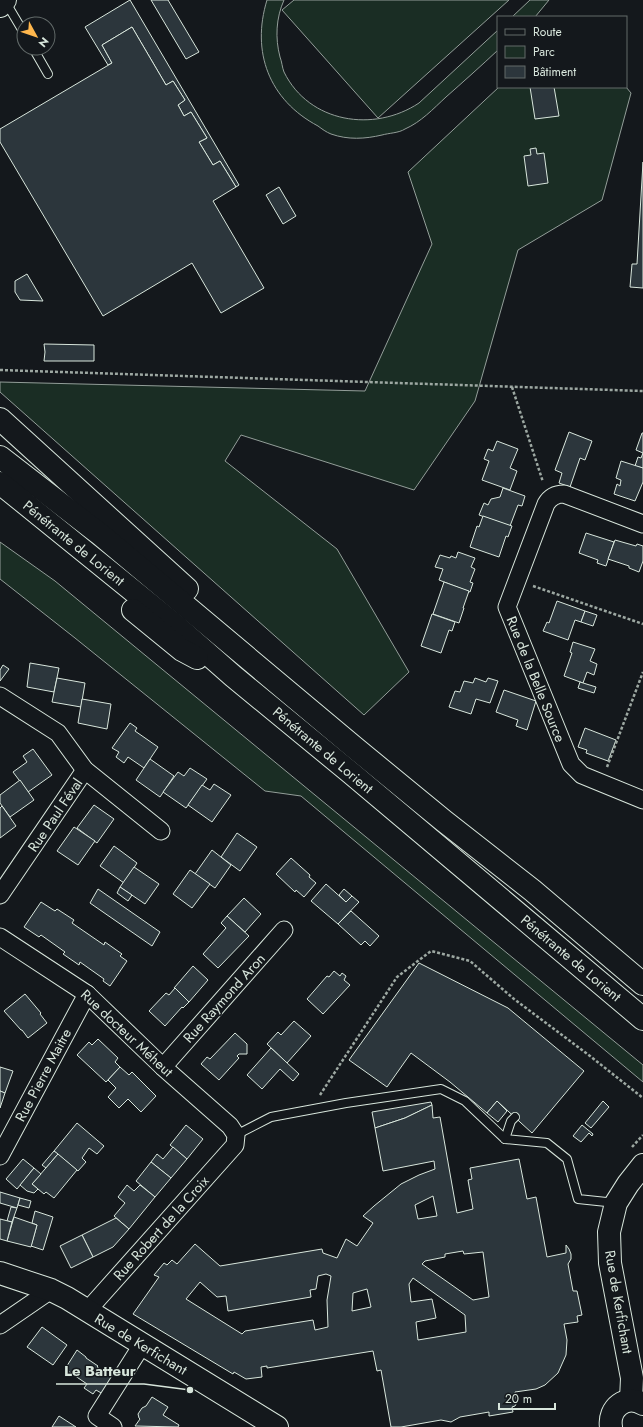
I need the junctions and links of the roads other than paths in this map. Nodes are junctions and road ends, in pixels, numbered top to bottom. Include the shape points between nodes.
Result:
1 (5, 0) edge
2 (0, 6) edge
3 (16, 19) edge
4 (38, 56) edge
5 (48, 74) dead end
6 (0, 419) edge
7 (0, 457) edge
8 (0, 483) edge
9 (0, 503) edge
10 (643, 524) edge
11 (233, 676) junction
12 (0, 696) edge
13 (85, 770) junction
14 (643, 800) edge
15 (162, 831) dead end
16 (532, 890) junction
17 (0, 895) edge
18 (284, 930) dead end
19 (0, 937) edge
20 (643, 984) edge
21 (87, 994) junction
22 (643, 1019) edge
23 (163, 1067) junction
24 (515, 1117) dead end
25 (505, 1139) junction
26 (235, 1140) junction
27 (0, 1156) edge
28 (643, 1165) edge
29 (616, 1203) junction
30 (0, 1273) edge
31 (51, 1290) junction
32 (88, 1311) junction
33 (0, 1325) edge
34 (142, 1345) junction
35 (637, 1402) edge
36 (113, 1427) edge
37 (277, 1427) edge
38 (611, 1427) edge

1 - 2 main road
1 - 3 lane
4 - 5 lane
6 - 16 main road via 235,632 449,814
7 - 16 main road, Pénétrante de Lorient via 101,535 367,758
8 - 11 main road, Pénétrante de Lorient via 174,624
9 - 11 main road via 48,538 182,650
10 - 14 street, Rue de la Belle Source via 564,494 553,496 549,500 507,607 568,760 582,775
11 - 22 main road, Pénétrante de Lorient
12 - 13 street, Rue Paul Féval via 58,733
13 - 15 street
13 - 17 street, Rue Paul Féval
16 - 20 main road, Pénétrante de Lorient
18 - 23 street, Rue Raymond Aron
19 - 21 street, Rue docteur Méheut
21 - 23 street, Rue docteur Méheut
21 - 27 street, Rue Pierre Maitre
23 - 26 street, Rue docteur Méheut via 230,1126
24 - 25 lane
25 - 26 lane via 465,1101 441,1089 271,1117
25 - 29 lane via 547,1143 567,1159 578,1198
26 - 32 street, Rue Robert de la Croix
28 - 29 main road, Rue de Kerfichant
29 - 35 main road, Rue de Kerfichant via 609,1232 610,1263
30 - 31 main road, Rue de Kerfichant
31 - 32 main road, Rue de Kerfichant
31 - 33 street
32 - 34 main road, Rue de Kerfichant
34 - 36 street via 97,1416
34 - 37 main road, Rue de Kerfichant
35 - 38 main road via 619,1404 614,1409

